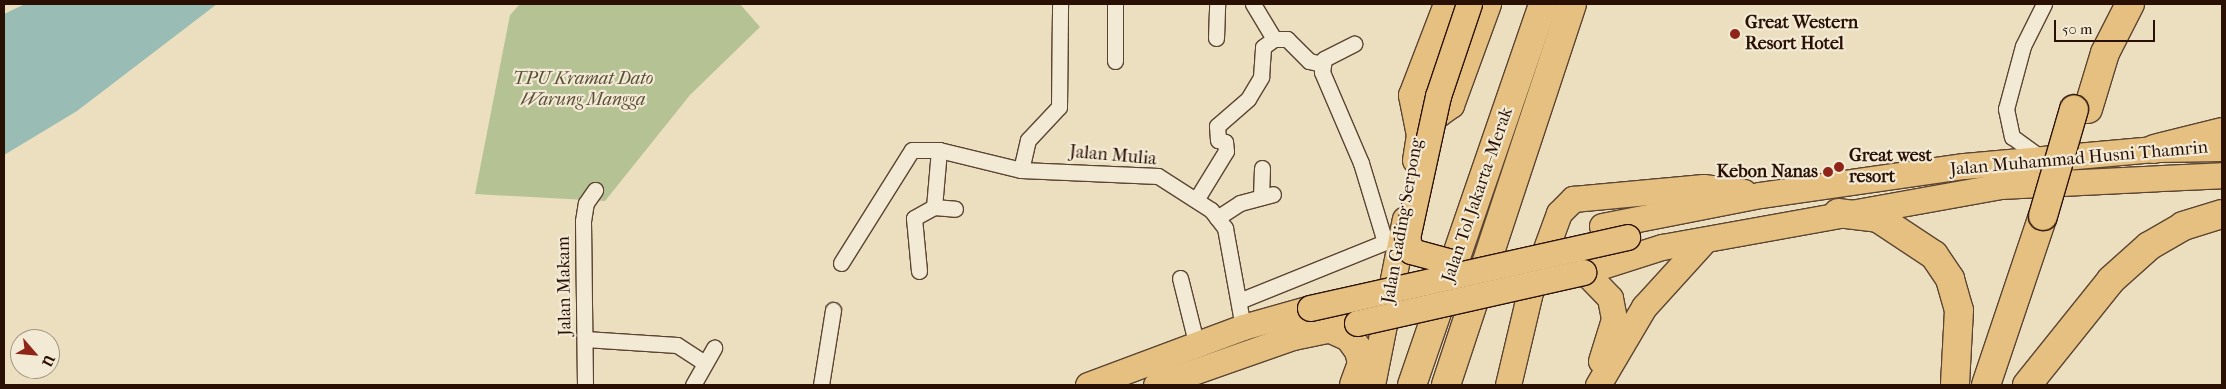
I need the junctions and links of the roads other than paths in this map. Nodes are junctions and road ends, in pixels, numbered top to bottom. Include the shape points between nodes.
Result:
1 (1060, 4) edge
2 (1115, 4) edge
3 (1217, 4) edge
4 (1253, 4) edge
5 (1446, 4) edge
6 (1469, 4) edge
7 (1488, 4) edge
8 (1543, 4) edge
9 (1572, 4) edge
10 (2044, 4) edge
11 (2114, 4) edge
12 (2130, 4) edge
13 (1216, 38) dead end
14 (1274, 39) junction
15 (1354, 44) dead end
16 (1115, 61) dead end
17 (1422, 62) junction
18 (1322, 64) junction
19 (2081, 109) junction
20 (2222, 132) edge
21 (2222, 148) edge
22 (2154, 149) junction
23 (939, 150) junction
24 (2043, 159) junction
25 (1262, 168) dead end
26 (1022, 170) junction
27 (2222, 175) edge
28 (595, 190) dead end
29 (1760, 195) junction
30 (1196, 200) junction
31 (934, 207) junction
32 (955, 209) dead end
33 (1838, 213) junction
34 (2222, 214) edge
35 (2050, 216) junction
36 (1217, 218) junction
37 (1704, 241) junction
38 (1625, 242) junction
39 (1448, 261) junction
40 (841, 264) dead end
41 (919, 271) dead end
42 (1584, 272) junction
43 (1180, 278) dead end
44 (1239, 301) junction
45 (1306, 307) junction
46 (833, 310) dead end
47 (1243, 326) junction
48 (1331, 329) junction
49 (584, 339) junction
50 (714, 348) dead end
51 (1188, 350) junction
52 (1250, 351) junction
53 (705, 363) junction
54 (1511, 378) edge
55 (585, 385) edge
56 (693, 385) edge
57 (821, 385) edge
58 (1088, 385) edge
59 (1156, 385) edge
60 (1354, 385) edge
61 (1372, 385) edge
62 (1412, 385) edge
63 (1446, 385) edge
64 (1584, 385) edge
65 (1598, 385) edge
66 (1955, 385) edge
67 (1986, 385) edge
68 (2004, 385) edge
69 (2028, 385) edge

1 - 26 street via 1059,107 1028,140
2 - 16 street
3 - 13 street
4 - 14 street
5 - 17 main road, Jalan Gading Serpong
6 - 39 main road, Jalan Gading Serpong, bridge via 1438,96 1407,238 1411,251
7 - 17 main road via 1446,111 1428,111 1417,102
8 - 62 highway, Jalan Tol Jakarta–Merak
9 - 63 highway, Jalan Tol Jakarta–Merak
10 - 24 street via 2023,46 2006,110 2012,137
11 - 19 highway via 2094,44
12 - 19 highway
14 - 18 street via 1287,39 1309,61
14 - 30 street via 1264,47 1261,77 1248,99 1217,126 1218,140 1225,142 1226,151
15 - 18 street
17 - 61 main road, Jalan Gading Serpong via 1411,95 1419,135
18 - 44 street via 1361,164 1385,242
19 - 35 highway, bridge
20 - 22 highway
21 - 22 main road, Jalan Muhammad Husni Thamrin
22 - 24 main road, Jalan Muhammad Husni Thamrin
23 - 26 street, Jalan Mulia
23 - 31 street
23 - 40 street, Jalan Mulia via 912,150
24 - 29 main road, Jalan Muhammad Husni Thamrin
25 - 36 street via 1267,195 1240,203
26 - 30 street, Jalan Mulia via 1158,176
27 - 33 main road, Jalan Muhammad Husni Thamrin via 2000,186
28 - 49 street, Jalan Makam via 586,203 583,221
29 - 38 main road, Jalan Muhammad Husni Thamrin via 1706,207 1692,221
29 - 54 main road via 1703,187 1573,199 1559,213
30 - 36 street, Jalan Mulia
31 - 32 street
31 - 41 street via 914,218
33 - 37 main road, Jalan Muhammad Husni Thamrin
33 - 66 highway via 1878,218 1934,255 1950,279 1959,310
34 - 69 highway via 2183,226 2149,246 2106,286
35 - 67 highway
35 - 68 highway
36 - 44 street, Jalan Mulia via 1224,228
37 - 38 main road, Jalan Muhammad Husni Thamrin via 1662,247
37 - 65 main road via 1644,307
38 - 39 main road
38 - 42 main road
38 - 45 main road
39 - 45 main road via 1339,283
42 - 48 main road, bridge
42 - 64 main road via 1606,289 1614,318 1600,362
43 - 51 street
44 - 47 street, Jalan Mulia
45 - 47 main road
45 - 52 main road
46 - 57 street
47 - 51 main road
48 - 52 main road
48 - 60 highway via 1349,337 1359,351 1362,363
49 - 53 street via 677,345
49 - 55 street, Jalan Makam
50 - 53 street
51 - 58 main road
52 - 59 main road
53 - 56 street

